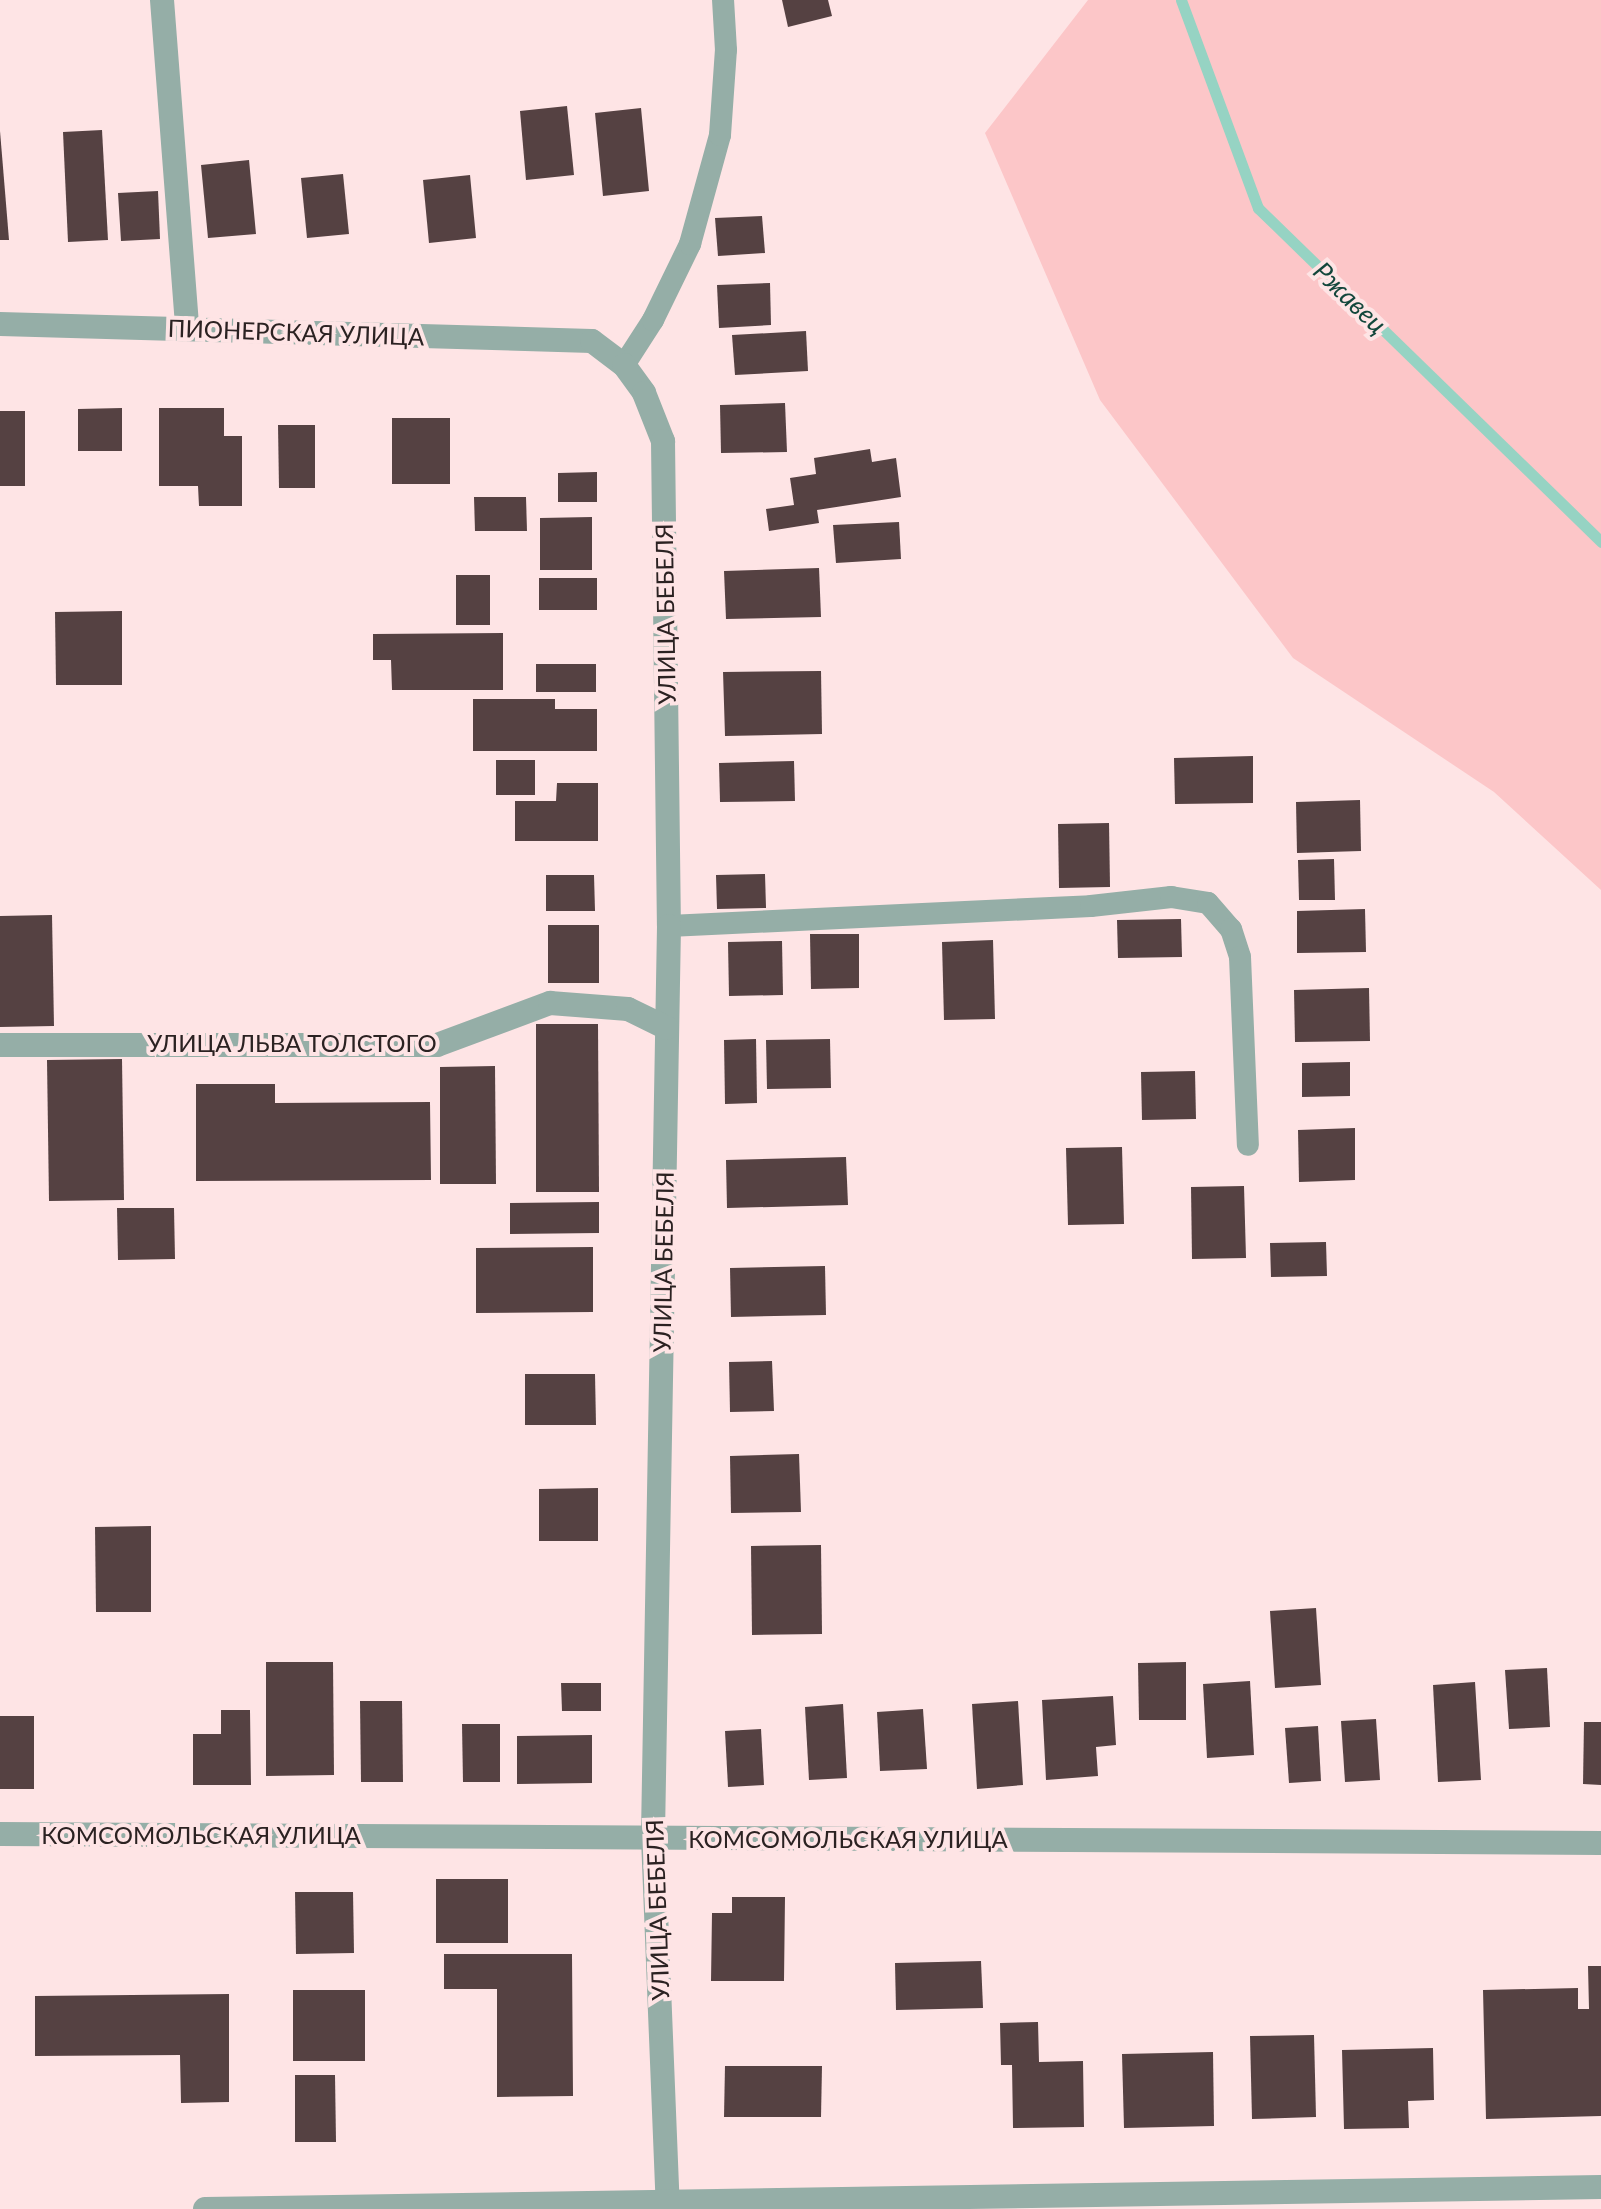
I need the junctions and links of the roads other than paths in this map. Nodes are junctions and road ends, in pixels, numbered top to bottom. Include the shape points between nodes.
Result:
1 (162, 0) edge
2 (723, 0) edge
3 (0, 324) edge
4 (187, 328) junction
5 (592, 341) joint
6 (624, 365) junction
7 (669, 926) junction
8 (667, 1028) junction
9 (0, 1045) edge
10 (1248, 1145) dead end
11 (0, 1834) edge
12 (653, 1838) junction
13 (1601, 1843) edge
14 (1601, 2187) edge
15 (668, 2205) edge
16 (205, 2209) edge

1 - 4 street
2 - 6 lane via 726,50 720,135 690,244
3 - 4 street, ПИОНЕРСКАЯ УЛИЦА
4 - 5 street, ПИОНЕРСКАЯ УЛИЦА
5 - 6 street, УЛИЦА БЕБЕЛЯ
6 - 7 street, УЛИЦА БЕБЕЛЯ via 644,393 663,441
7 - 8 street, УЛИЦА БЕБЕЛЯ
7 - 10 lane via 1091,906 1171,897 1208,903 1231,929 1240,957
8 - 9 street, УЛИЦА ЛЬВА ТОЛСТОГО via 628,1009 550,1003 437,1045
8 - 12 street, УЛИЦА БЕБЕЛЯ
11 - 12 street, КОМСОМОЛЬСКАЯ УЛИЦА
12 - 13 street, КОМСОМОЛЬСКАЯ УЛИЦА
12 - 15 street, УЛИЦА БЕБЕЛЯ
14 - 15 street
15 - 16 street

